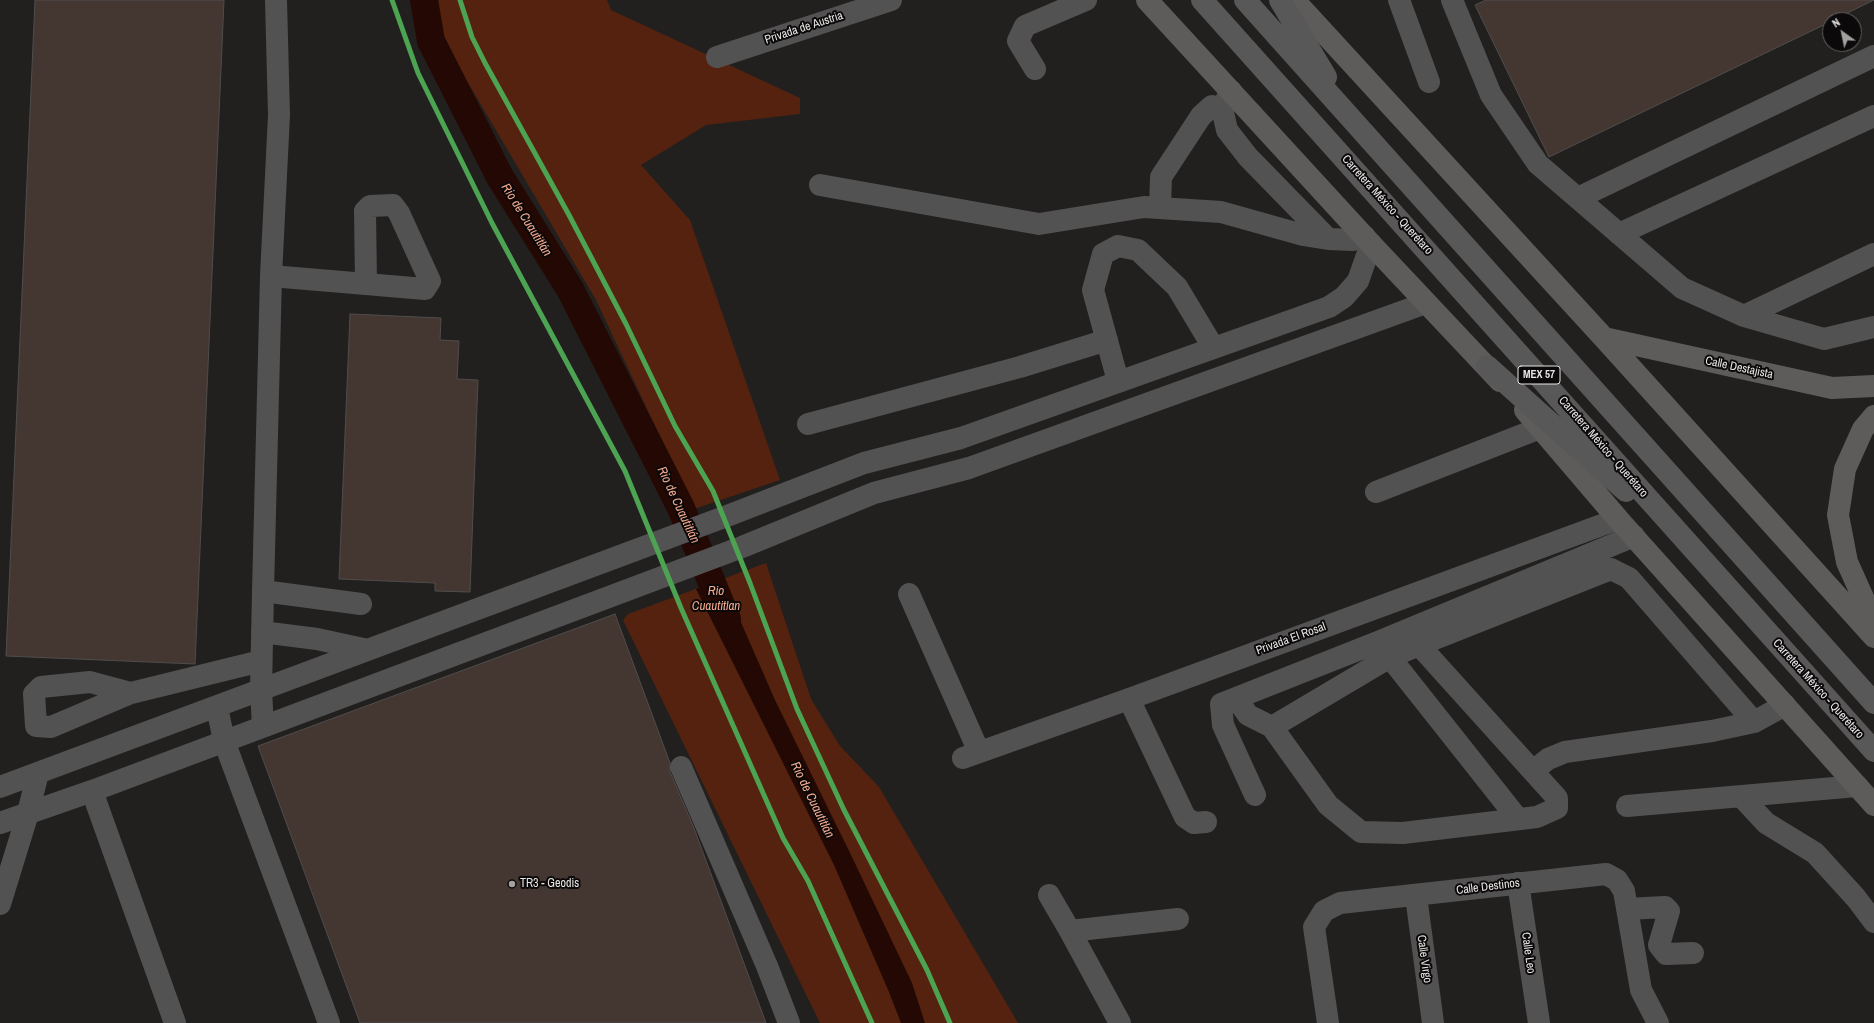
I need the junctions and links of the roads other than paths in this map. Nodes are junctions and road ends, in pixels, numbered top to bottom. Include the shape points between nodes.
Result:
1 (276, 0) edge
2 (891, 0) edge
3 (1086, 0) edge
4 (1147, 0) edge
5 (1202, 0) edge
6 (1245, 0) edge
7 (1280, 0) edge
8 (1294, 0) edge
9 (1399, 0) edge
10 (1452, 0) edge
11 (1874, 56) edge
12 (717, 57) dead end
13 (1034, 69) dead end
14 (1429, 82) dead end
15 (1226, 100) junction
16 (1348, 114) junction
17 (1874, 116) edge
18 (820, 185) dead end
19 (1578, 198) junction
20 (1160, 208) junction
21 (1619, 234) junction
22 (1328, 239) junction
23 (1367, 240) junction
24 (1874, 254) edge
25 (271, 276) junction
26 (366, 284) dead end
27 (1344, 297) junction
28 (1426, 303) junction
29 (1744, 316) junction
30 (1874, 327) edge
31 (1357, 328) junction
32 (1604, 338) junction
33 (1235, 339) junction
34 (1107, 340) junction
35 (1213, 347) junction
36 (1183, 358) junction
37 (1487, 366) junction
38 (1246, 368) junction
39 (1118, 381) junction
40 (1193, 386) junction
41 (1874, 386) edge
42 (1874, 416) edge
43 (1005, 422) junction
44 (808, 424) dead end
45 (1540, 428) junction
46 (1016, 452) junction
47 (1376, 492) dead end
48 (1618, 519) junction
49 (1634, 536) junction
50 (1704, 562) junction
51 (263, 591) junction
52 (909, 594) dead end
53 (361, 604) dead end
54 (1874, 622) edge
55 (262, 632) junction
56 (1874, 636) edge
57 (1419, 645) junction
58 (368, 650) junction
59 (1384, 650) junction
60 (262, 661) junction
61 (261, 690) junction
62 (131, 693) dead end
63 (1236, 698) junction
64 (1129, 699) junction
65 (1874, 703) edge
66 (1785, 705) junction
67 (217, 707) junction
68 (1754, 722) junction
69 (263, 727) junction
70 (1272, 727) junction
71 (224, 741) junction
72 (1874, 751) edge
73 (681, 767) dead end
74 (1533, 771) junction
75 (38, 773) junction
76 (1856, 786) junction
77 (0, 787) edge
78 (92, 791) junction
79 (1255, 795) dead end
80 (1741, 796) junction
81 (1874, 805) edge
82 (1627, 806) dead end
83 (28, 813) junction
84 (1518, 819) junction
85 (1206, 822) dead end
86 (0, 823) edge
87 (1518, 883) junction
88 (1049, 895) dead end
89 (1416, 896) junction
90 (0, 904) edge
91 (1627, 909) junction
92 (1178, 919) dead end
93 (1874, 922) edge
94 (1070, 931) junction
95 (1693, 953) dead end
96 (175, 1023) edge
97 (329, 1023) edge
98 (789, 1023) edge
99 (1120, 1023) edge
100 (1328, 1023) edge
101 (1433, 1023) edge
102 (1539, 1023) edge
103 (1658, 1023) edge

1 - 25 street via 279,115
2 - 12 street, Privada de Austria
3 - 13 street via 1025,26 1018,41
4 - 15 main road
5 - 50 highway, Carretera México - Querétaro / MEX 57 via 1529,363
6 - 16 highway, MEX 57
7 - 16 highway
8 - 32 main road
9 - 14 street
10 - 19 street via 1492,95 1538,164
11 - 19 street
15 - 20 street via 1212,106 1201,116 1161,177
15 - 22 street via 1227,130 1248,157
15 - 23 main road
16 - 65 highway, MEX 57
17 - 21 street
18 - 20 street via 1039,224 1144,206
19 - 21 street
20 - 22 street via 1221,212 1303,235
21 - 29 street via 1682,288
22 - 23 street
23 - 27 street via 1358,281
23 - 28 main road
24 - 29 street
25 - 26 street
25 - 51 street
27 - 31 street
27 - 33 street via 1329,307
28 - 31 street
28 - 37 main road
29 - 30 street via 1824,339
31 - 38 street
32 - 41 main road, Calle Destajista via 1832,388
32 - 56 main road
33 - 35 street
33 - 38 street
34 - 35 street via 1093,290 1103,254 1118,246 1138,250 1177,287
34 - 39 street
34 - 44 street via 1020,367
35 - 36 street
36 - 39 street
36 - 40 street
37 - 45 main road
37 - 50 highway
38 - 40 street
39 - 43 street
40 - 46 street
42 - 54 main road via 1863,429 1845,469 1838,515 1847,562
43 - 46 street
43 - 58 street via 961,438 864,463
45 - 47 street
45 - 48 main road
46 - 69 street via 969,468 874,493 742,548
48 - 49 main road
48 - 64 street, Privada El Rosal
49 - 59 street
49 - 66 main road
50 - 72 highway, Carretera México - Querétaro / MEX 57
51 - 53 street
51 - 55 street
52 - 64 street, Privada El Rosal via 971,755
55 - 58 street via 317,639
55 - 60 street
57 - 59 street
57 - 68 street via 1611,569 1629,578
57 - 74 street
58 - 61 street
59 - 63 street
59 - 70 street
59 - 84 street
60 - 61 street
60 - 62 street
61 - 67 street
61 - 69 street
63 - 70 street via 1248,715
63 - 79 street via 1221,704 1223,725
64 - 85 street via 1185,817 1194,823
66 - 68 street
66 - 76 main road
67 - 71 street
67 - 75 street
68 - 74 street via 1712,731 1564,752 1548,759
69 - 71 street
70 - 84 street via 1328,805 1361,832 1403,833
71 - 78 street
71 - 97 street
73 - 98 street
74 - 84 street via 1557,798 1557,808 1537,817
75 - 77 street
75 - 83 street
76 - 80 street
76 - 81 main road
78 - 83 street
78 - 96 street
80 - 82 street
80 - 93 street via 1766,823 1815,853
83 - 86 street
83 - 90 street
87 - 89 street, Calle Destinos
87 - 91 street, Calle Destinos via 1606,874 1617,880 1624,891
87 - 102 street, Calle Leo
88 - 94 street
89 - 100 street, Calle Destinos via 1340,903 1324,911 1314,927
89 - 101 street, Calle Virgo
91 - 95 street via 1665,907 1669,911 1659,945 1666,954
91 - 103 street, Calle Destinos via 1641,990
92 - 94 street
94 - 99 street

